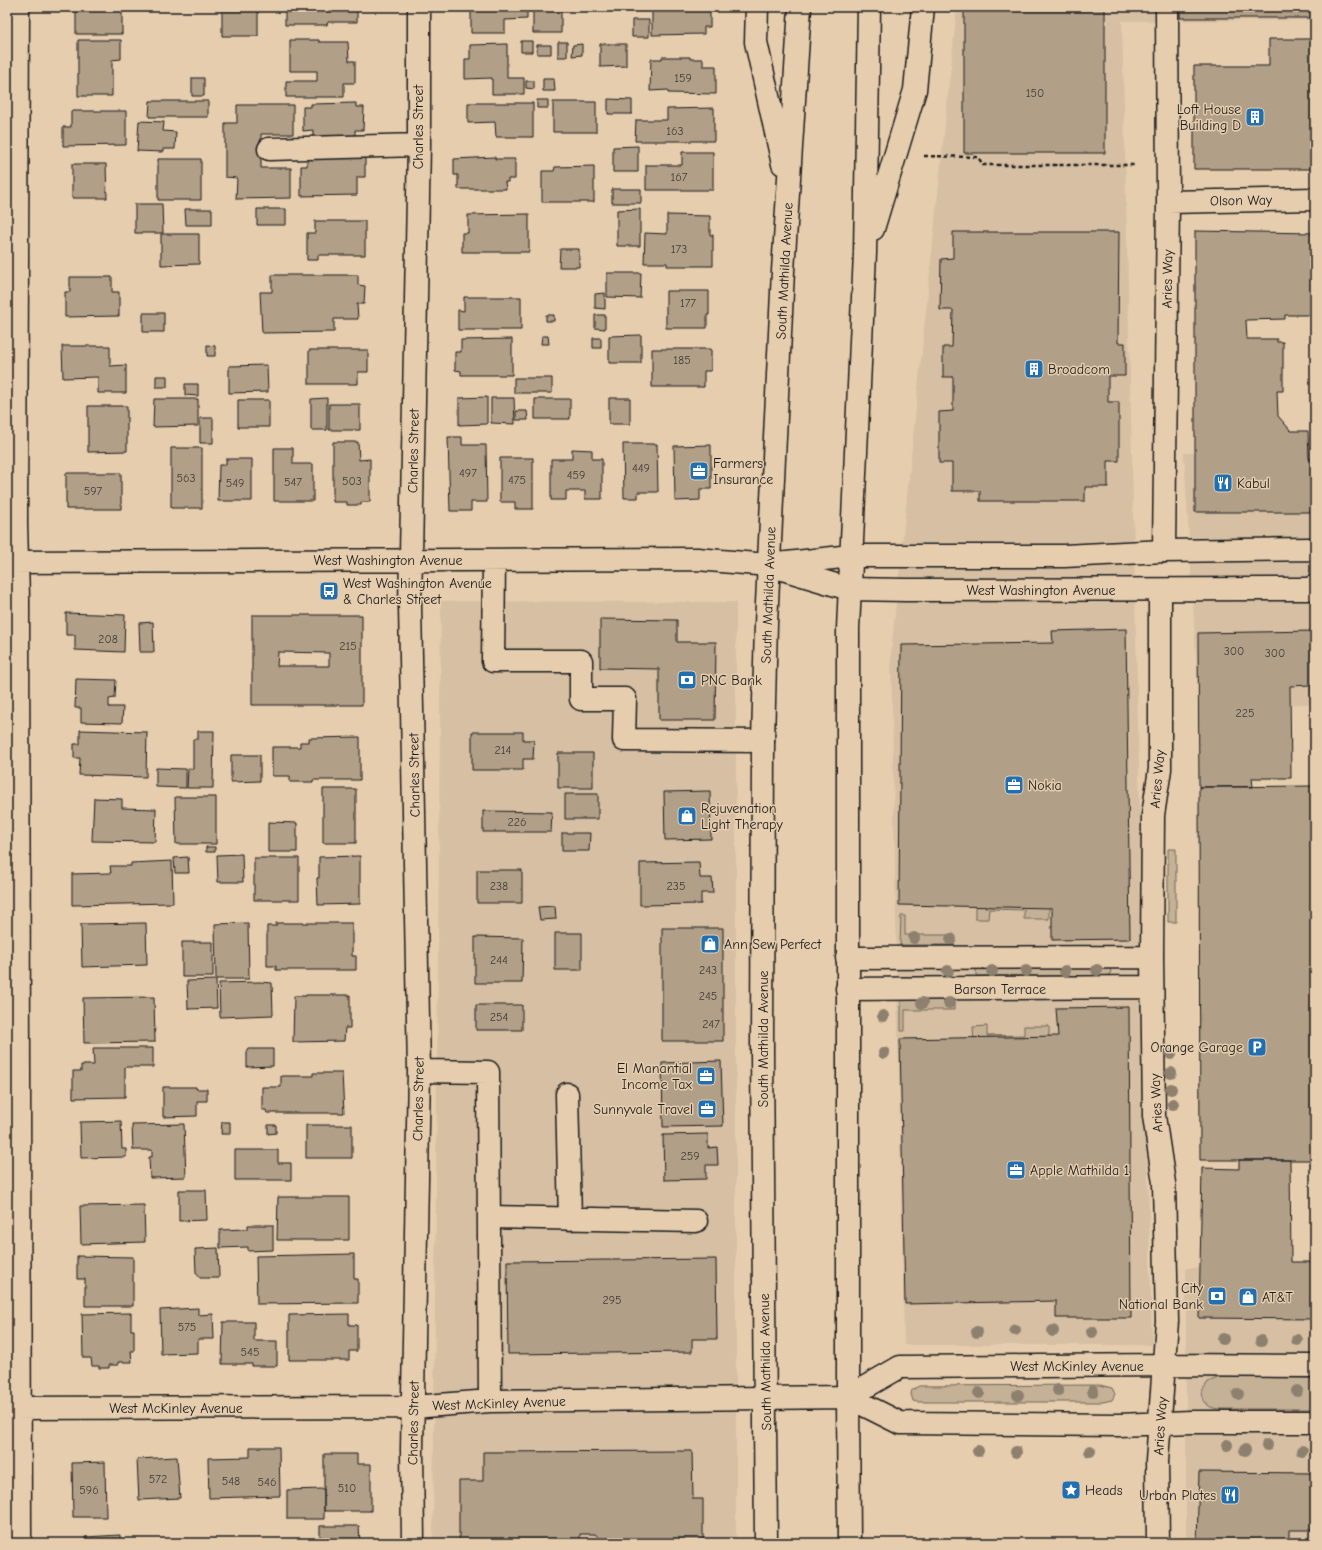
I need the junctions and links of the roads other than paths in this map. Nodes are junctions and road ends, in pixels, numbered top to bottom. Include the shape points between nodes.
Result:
1 (18, 7) edge
2 (419, 7) edge
3 (757, 7) edge
4 (800, 7) edge
5 (869, 7) edge
6 (923, 7) edge
7 (1167, 7) edge
8 (419, 144) junction
9 (269, 149) dead end
10 (788, 191) junction
11 (1315, 199) edge
12 (1168, 202) junction
13 (866, 253) junction
14 (1315, 550) edge
15 (1164, 551) junction
16 (851, 556) junction
17 (411, 560) junction
18 (494, 560) junction
19 (12, 562) edge
20 (769, 565) junction
21 (1315, 586) edge
22 (849, 589) junction
23 (1160, 590) junction
24 (763, 741) junction
25 (1152, 957) junction
26 (847, 958) junction
27 (1152, 987) junction
28 (848, 989) junction
29 (419, 1071) junction
30 (568, 1094) dead end
31 (489, 1217) junction
32 (570, 1219) junction
33 (696, 1221) dead end
34 (1164, 1365) junction
35 (1315, 1366) edge
36 (848, 1397) junction
37 (766, 1398) junction
38 (490, 1401) junction
39 (413, 1407) junction
40 (14, 1408) edge
41 (1315, 1422) edge
42 (1160, 1424) junction
43 (20, 1543) edge
44 (413, 1543) edge
45 (766, 1543) edge
46 (849, 1543) edge
47 (1158, 1543) edge

1 - 19 street
2 - 8 street, Charles Street
3 - 10 street via 756,42
4 - 10 street, South Mathilda Avenue
5 - 13 street
6 - 13 street via 915,90
7 - 12 street, Aries Way
8 - 9 street
8 - 17 street, Charles Street
10 - 20 street, South Mathilda Avenue
11 - 12 street, Olson Way
12 - 15 street, Aries Way
13 - 16 street
14 - 15 street, West Washington Avenue
15 - 16 street, West Washington Avenue via 1064,556
16 - 20 street, West Washington Avenue
16 - 22 street
17 - 18 street, West Washington Avenue
17 - 19 street, West Washington Avenue
17 - 29 street, Charles Street
18 - 20 street, West Washington Avenue via 697,559
18 - 24 street via 494,661 581,661 581,699 625,699 624,740
19 - 40 street
20 - 22 street, West Washington Avenue
20 - 24 street, South Mathilda Avenue
21 - 23 street, West Washington Avenue via 1308,589
22 - 23 street, West Washington Avenue
22 - 26 street
23 - 25 street, Aries Way via 1160,769 1153,815
24 - 37 street, South Mathilda Avenue via 762,1060
25 - 26 street
25 - 27 street, Aries Way
26 - 28 street
27 - 28 street, Barson Terrace
27 - 34 street, Aries Way via 1154,1116 1164,1183 1167,1321
28 - 36 street
29 - 31 street via 488,1072
29 - 39 street, Charles Street
30 - 32 street
31 - 32 street
31 - 38 street
32 - 33 street
34 - 35 street, West McKinley Avenue
34 - 36 street, West McKinley Avenue via 900,1366
34 - 42 street, Aries Way
36 - 37 street, West McKinley Avenue
36 - 42 street, West McKinley Avenue via 900,1423
36 - 46 street
37 - 38 street, West McKinley Avenue
37 - 45 street, South Mathilda Avenue
38 - 39 street, West McKinley Avenue
39 - 40 street, West McKinley Avenue
39 - 44 street, Charles Street
40 - 43 street
41 - 42 street, West McKinley Avenue
42 - 47 street, Aries Way via 1157,1461

